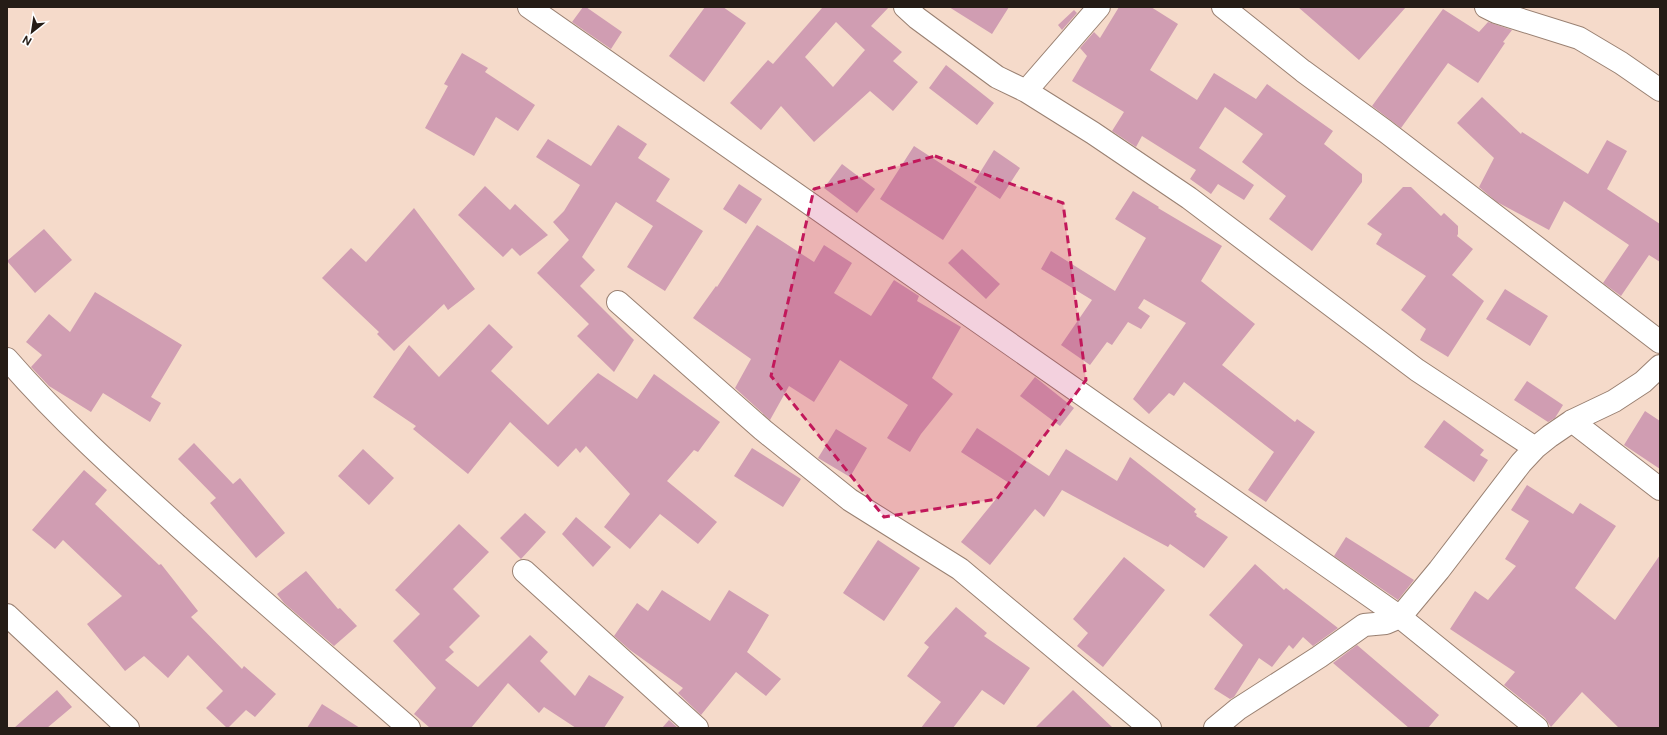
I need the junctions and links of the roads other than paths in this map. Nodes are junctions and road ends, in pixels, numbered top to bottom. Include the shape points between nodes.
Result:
1 (529, 7) edge
2 (905, 7) edge
3 (1099, 7) edge
4 (1223, 7) edge
5 (1486, 7) edge
6 (1660, 90) edge
7 (1026, 91) junction
8 (618, 302) dead end
9 (1660, 342) edge
10 (7, 359) edge
11 (1660, 366) edge
12 (1572, 421) junction
13 (1535, 448) junction
14 (1660, 489) edge
15 (524, 571) dead end
16 (7, 615) edge
17 (1400, 617) junction
18 (128, 728) edge
19 (409, 728) edge
20 (697, 728) edge
21 (1150, 728) edge
22 (1215, 728) edge
23 (1537, 728) edge

1 - 17 street
2 - 7 street via 997,76
3 - 7 street
4 - 9 street via 1303,71
5 - 6 street via 1579,38
7 - 13 street via 1189,198 1418,370
8 - 21 street via 768,435 850,500 960,569
10 - 19 street via 87,444
11 - 12 street via 1643,382 1614,401
12 - 13 street
12 - 14 street
13 - 17 street
15 - 20 street
16 - 18 street
17 - 22 street via 1386,623 1364,626 1238,709
17 - 23 street

